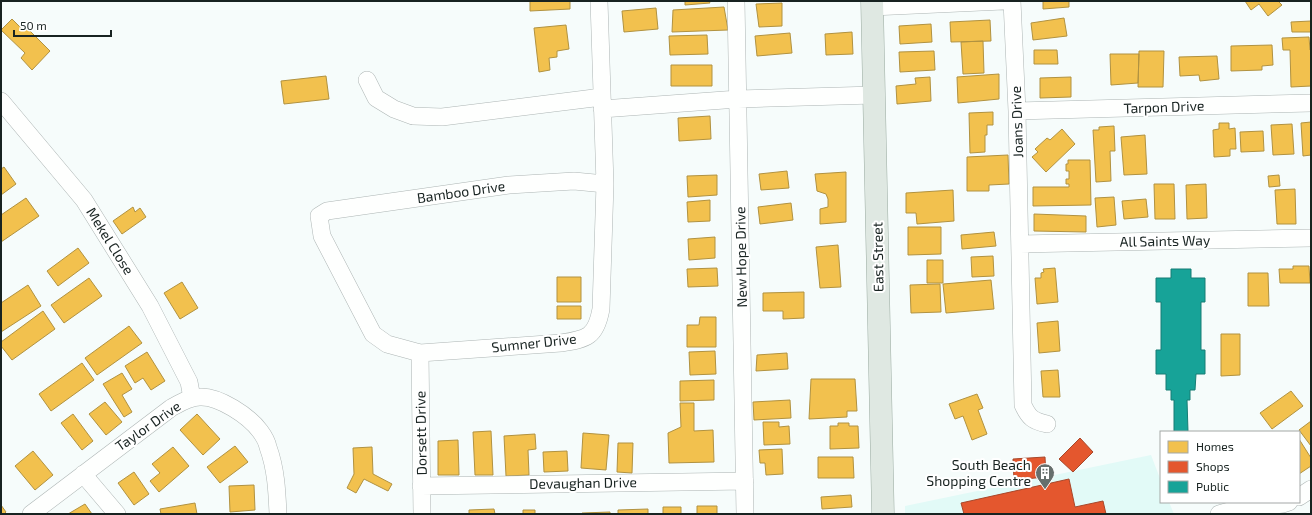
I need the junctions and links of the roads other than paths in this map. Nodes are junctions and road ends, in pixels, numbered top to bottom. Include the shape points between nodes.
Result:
1 (599, 1) edge
2 (736, 1) edge
3 (1003, 1) edge
4 (1012, 1) edge
5 (872, 4) edge
6 (367, 80) dead end
7 (874, 95) junction
8 (738, 99) junction
9 (1, 101) edge
10 (602, 103) junction
11 (1311, 103) edge
12 (1017, 111) junction
13 (605, 184) junction
14 (319, 216) joint
15 (1311, 238) edge
16 (1020, 244) junction
17 (420, 353) junction
18 (192, 398) junction
19 (1047, 424) dead end
20 (84, 474) junction
21 (745, 481) junction
22 (421, 486) junction
23 (1311, 489) edge
24 (1300, 496) edge
25 (1286, 503) edge
26 (31, 514) edge
27 (117, 514) edge
28 (278, 514) edge
29 (422, 514) edge
30 (745, 514) edge
31 (883, 514) edge
32 (1219, 514) edge

1 - 10 street, Sumner Drive
2 - 8 street, New Hope Drive
3 - 5 street
4 - 12 street, Joans Drive
5 - 7 main road, East Street
6 - 10 street via 376,98 394,109 413,116 442,117
7 - 8 street
7 - 31 main road, East Street
8 - 10 street
8 - 21 street, New Hope Drive
9 - 18 street, Mekel Close via 84,200 150,306 189,382
10 - 13 street, Sumner Drive
11 - 12 street, Tarpon Drive
12 - 16 street, Joans Drive
13 - 14 street, Bamboo Drive via 574,181 509,184 327,211
13 - 17 street, Sumner Drive via 601,309 599,322 592,334 561,343
14 - 17 street, Sumner Drive via 322,236 373,334 386,344
15 - 16 street, All Saints Way
16 - 19 street, Joans Drive via 1023,405 1035,421
17 - 22 street, Dorsett Drive
18 - 20 street, Taylor Drive via 171,408
18 - 28 street, Taylor Drive via 201,396 228,405 260,430 277,478
20 - 26 street, Taylor Drive
20 - 27 street
21 - 22 street, Devaughan Drive
21 - 30 street, New Hope Drive
22 - 29 street, Dorsett Drive
23 - 24 street
25 - 32 street

